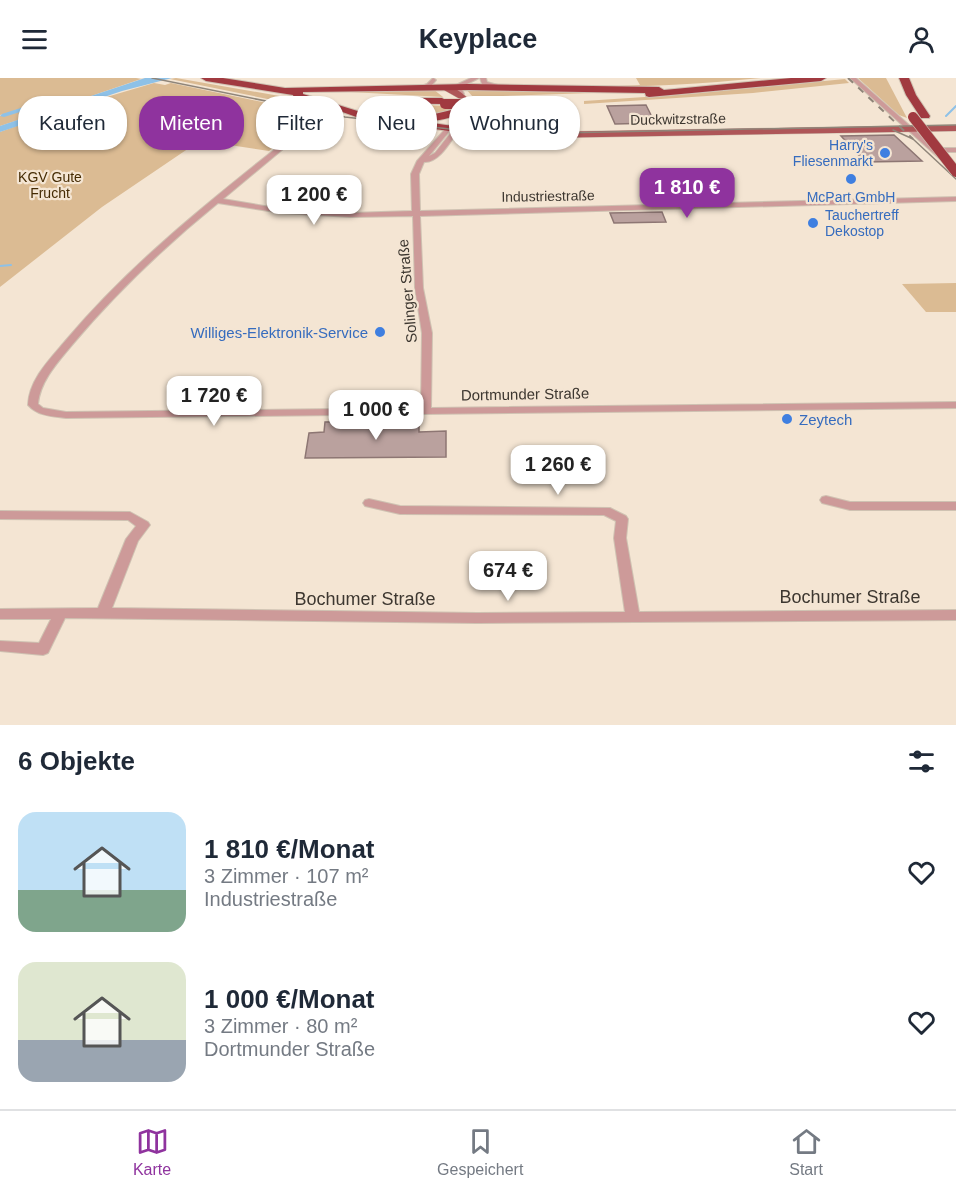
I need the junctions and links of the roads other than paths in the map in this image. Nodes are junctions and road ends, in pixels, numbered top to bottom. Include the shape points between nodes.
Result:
1 (206, 78) edge
2 (223, 78) edge
3 (476, 78) edge
4 (483, 78) edge
5 (794, 78) edge
6 (821, 78) edge
7 (853, 78) edge
8 (894, 78) edge
9 (904, 78) edge
10 (249, 86) junction
11 (289, 89) junction
12 (527, 89) junction
13 (658, 90) junction
14 (442, 91) edge
15 (297, 96) edge
16 (417, 96) edge
17 (460, 96) edge
18 (463, 96) edge
19 (563, 96) edge
20 (603, 97) junction
21 (580, 98) edge
22 (584, 100) dead end
23 (344, 110) edge
24 (913, 121) junction
25 (956, 122) edge
26 (449, 124) edge
27 (956, 128) edge
28 (580, 134) edge
29 (449, 135) edge
30 (277, 150) edge
31 (932, 150) junction
32 (956, 150) edge
33 (956, 156) edge
34 (956, 168) edge
35 (956, 199) edge
36 (215, 200) junction
37 (417, 213) junction
38 (956, 405) edge
39 (426, 411) junction
40 (826, 500) dead end
41 (369, 503) dead end
42 (956, 506) edge
43 (0, 515) edge
44 (61, 613) junction
45 (103, 613) junction
46 (0, 614) edge
47 (956, 615) edge
48 (633, 617) junction
49 (0, 645) edge

1 - 10 highway
2 - 11 highway
3 - 14 street
4 - 12 street via 484,83 493,86
5 - 13 highway
6 - 20 highway
7 - 24 street
8 - 24 highway
9 - 24 highway via 911,95
10 - 14 highway via 342,97
10 - 15 highway
11 - 14 highway
11 - 14 highway via 362,96
12 - 13 highway
12 - 14 highway
13 - 19 highway
14 - 16 highway
14 - 17 main road
14 - 18 highway, bridge
20 - 21 highway
20 - 22 highway
23 - 26 highway via 362,116
24 - 25 main road, Duckwitzstraße
24 - 27 main road, Duckwitzstraße
24 - 28 main road, Duckwitzstraße
24 - 31 street
24 - 33 highway
24 - 34 highway, bridge
29 - 37 street, Solinger Straße via 437,153 418,169
30 - 36 street
31 - 32 street
31 - 34 street
35 - 37 street, Industriestraße
36 - 37 street, Industriestraße via 298,213
36 - 39 street, Dortmunder Straße via 165,242 95,312 46,372 32,398 33,405 40,411 66,415
37 - 39 street, Solinger Straße via 420,288 427,333
38 - 39 street, Dortmunder Straße
40 - 42 street via 850,506
41 - 48 street via 400,510 606,511 622,519 620,538
43 - 45 street via 130,516 144,525 132,539
44 - 45 street, Bochumer Straße
44 - 46 street, Bochumer Straße
44 - 49 street via 43,649
45 - 48 street, Bochumer Straße
47 - 48 street, Bochumer Straße

